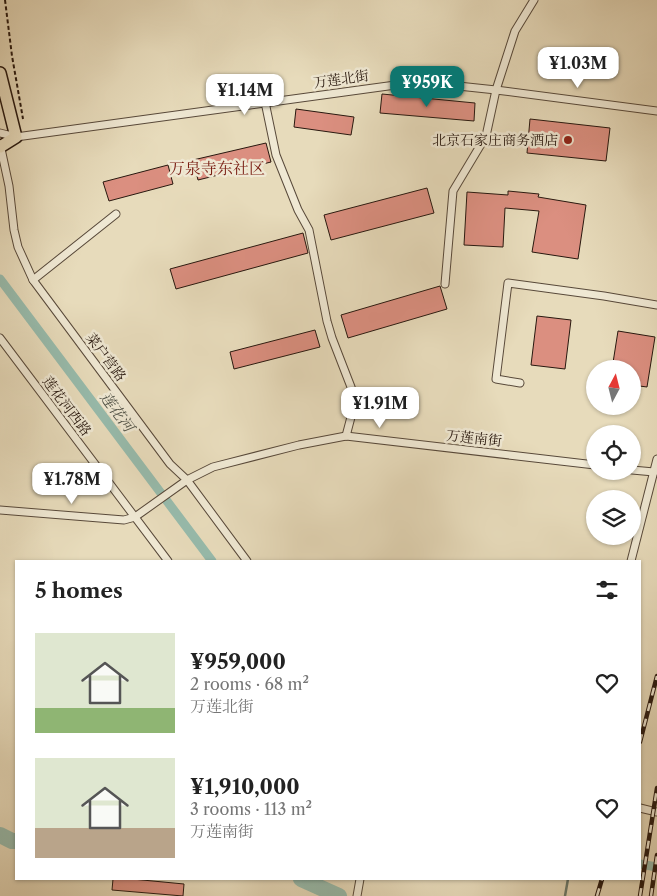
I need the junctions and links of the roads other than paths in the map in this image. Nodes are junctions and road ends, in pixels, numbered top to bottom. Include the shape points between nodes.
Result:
1 (534, 0) edge
2 (0, 73) edge
3 (496, 90) junction
4 (265, 102) junction
5 (657, 111) edge
6 (0, 132) edge
7 (20, 137) junction
8 (0, 146) edge
9 (116, 214) dead end
10 (33, 280) junction
11 (445, 284) dead end
12 (657, 305) edge
13 (0, 338) edge
14 (520, 383) dead end
15 (346, 436) junction
16 (657, 459) edge
17 (586, 464) edge
18 (641, 471) edge
19 (654, 472) junction
20 (187, 480) junction
21 (0, 510) edge
22 (136, 517) junction
23 (167, 560) edge
24 (245, 560) edge
25 (631, 560) edge
26 (641, 808) edge
27 (657, 812) edge
28 (360, 880) edge
29 (357, 896) edge

1 - 3 street via 515,31
2 - 7 main road
3 - 4 street, 万莲北街 via 410,83
3 - 5 street, 万莲北街
3 - 11 street via 486,136 453,191
4 - 7 street, 万莲北街
4 - 15 street via 276,155 308,230 327,321 355,402
6 - 7 street, 万莲北街
7 - 8 main road
8 - 10 street, 菜户营路 via 18,247
9 - 10 street
10 - 20 street, 菜户营路 via 170,464
12 - 14 street via 508,283 496,379
13 - 22 street, 莲花河西路
15 - 17 street, 万莲南街
15 - 20 street, 万莲南街 via 223,465
16 - 19 street
18 - 19 street
19 - 25 street
20 - 22 street, 万莲南街
20 - 24 street, 菜户营路
21 - 22 street via 110,520
22 - 23 street, 莲花河西路
26 - 27 street
28 - 29 street

